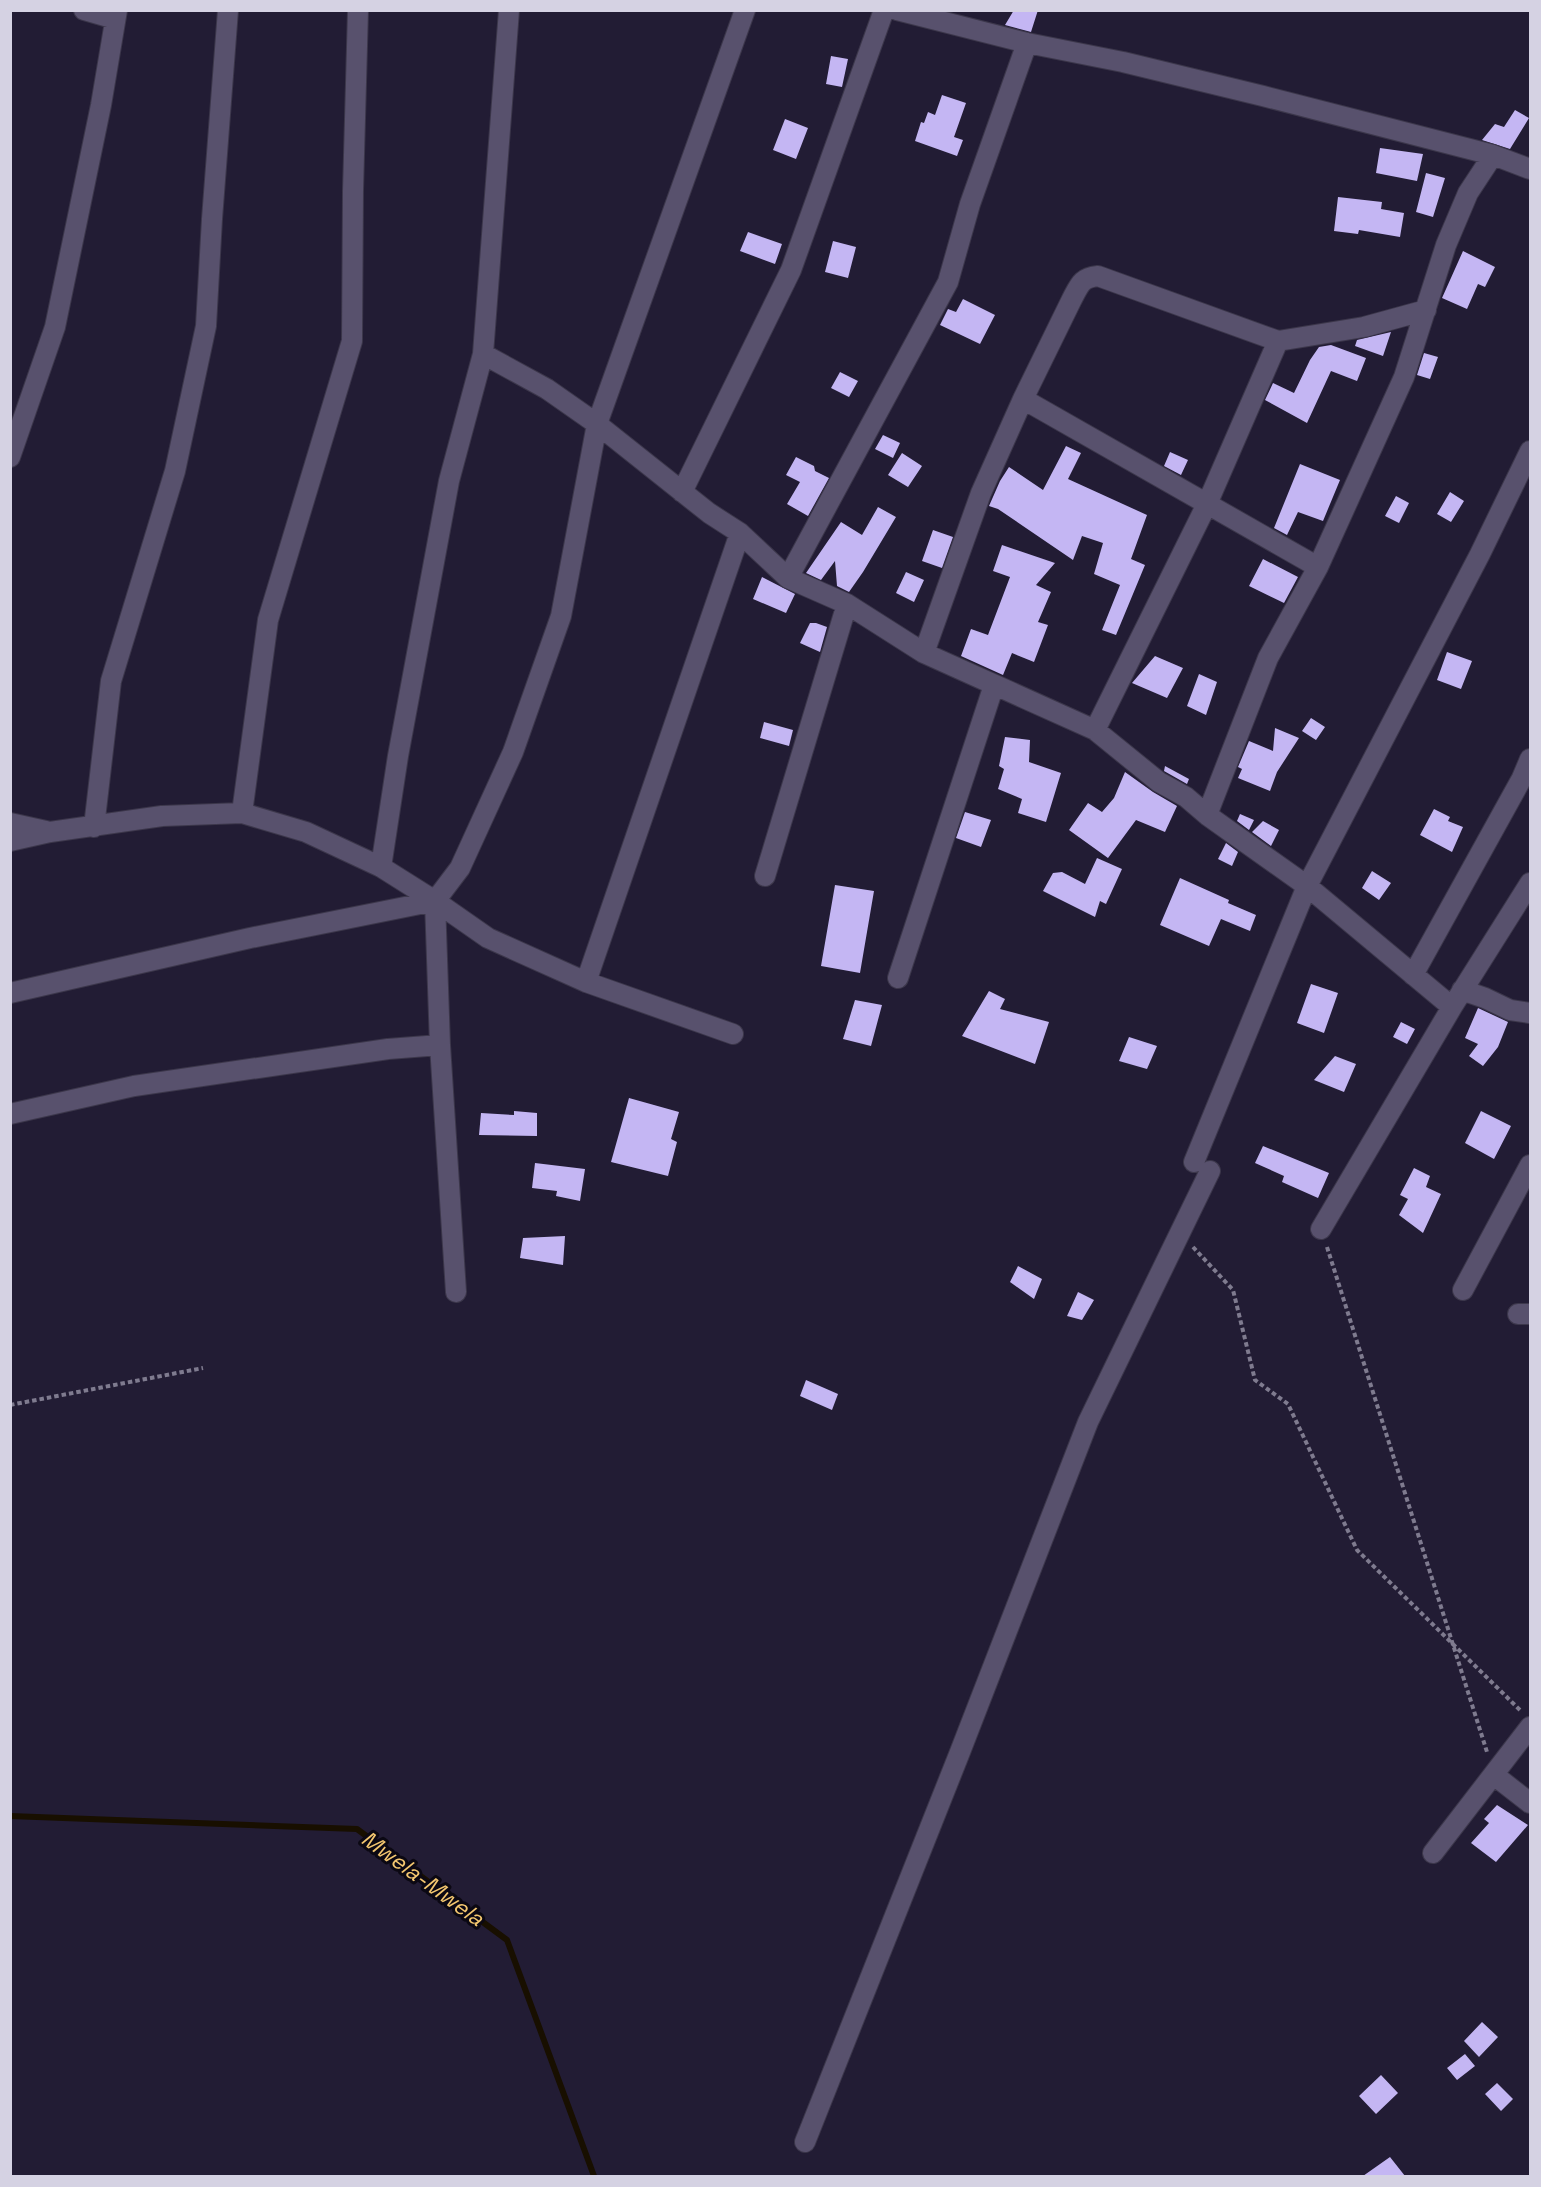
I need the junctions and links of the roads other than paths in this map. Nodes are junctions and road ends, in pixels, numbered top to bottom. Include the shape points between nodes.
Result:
1 (84, 10) edge
2 (228, 10) edge
3 (358, 10) edge
4 (508, 10) edge
5 (745, 10) edge
6 (884, 10) edge
7 (897, 10) edge
8 (116, 15) edge
9 (952, 17) edge
10 (1027, 43) junction
11 (1493, 155) junction
12 (1530, 169) edge
13 (1426, 310) junction
14 (1278, 341) junction
15 (483, 354) junction
16 (1023, 399) junction
17 (597, 424) junction
18 (1530, 451) edge
19 (10, 457) edge
20 (682, 492) junction
21 (1208, 504) junction
22 (740, 533) junction
23 (1318, 567) junction
24 (788, 578) junction
25 (847, 604) junction
26 (924, 653) junction
27 (994, 686) junction
28 (1095, 730) junction
29 (1530, 759) edge
30 (242, 813) junction
31 (1207, 815) junction
32 (10, 823) edge
33 (94, 827) junction
34 (50, 832) junction
35 (10, 841) edge
36 (381, 867) junction
37 (765, 876) dead end
38 (1530, 883) edge
39 (1307, 886) junction
40 (435, 901) junction
41 (1413, 975) junction
42 (898, 978) dead end
43 (586, 982) junction
44 (1462, 990) junction
45 (10, 993) edge
46 (1452, 1007) junction
47 (1530, 1013) edge
48 (733, 1034) dead end
49 (440, 1045) junction
50 (10, 1114) edge
51 (1530, 1165) edge
52 (1322, 1229) road end
53 (1462, 1290) dead end
54 (456, 1292) dead end
55 (1527, 1720) edge
56 (1494, 1774) junction
57 (1530, 1803) edge
58 (1433, 1853) dead end
59 (805, 2142) dead end

1 - 8 street
2 - 33 street via 206,326 175,471 111,681
3 - 30 street via 352,341 268,620
4 - 15 street
5 - 17 street
6 - 20 street via 792,270
7 - 9 street
8 - 19 street via 55,327
9 - 10 street
10 - 11 street via 1144,67
10 - 24 street via 970,204 948,282
11 - 12 street
11 - 13 street via 1468,193 1446,245
13 - 14 street via 1364,327
13 - 23 street via 1404,377
14 - 16 street via 1098,276 1087,278 1079,284
14 - 21 street
15 - 17 street via 547,389
15 - 36 street via 449,481
16 - 21 street
16 - 26 street via 981,493
17 - 20 street
17 - 40 street via 561,615 513,752 460,868
18 - 39 street
20 - 22 street
21 - 23 street
21 - 28 street
22 - 24 street
22 - 43 street
23 - 31 street via 1268,658
24 - 25 street
25 - 26 street
25 - 37 street
26 - 27 street
27 - 28 street
27 - 42 street
28 - 31 street
29 - 41 street
30 - 33 street via 162,816
30 - 36 street via 306,832
31 - 39 street
32 - 34 street
33 - 34 street
34 - 35 street
36 - 40 street
38 - 44 street
39 - 41 street
39 - 59 street via 1180,1233 1088,1422
40 - 43 street via 488,938
40 - 45 street
40 - 49 street
41 - 46 street
43 - 48 street
44 - 46 street
44 - 47 street via 1510,1011
46 - 52 street
49 - 50 street via 134,1086
49 - 54 street
51 - 53 street
55 - 56 street
56 - 57 street
56 - 58 street

